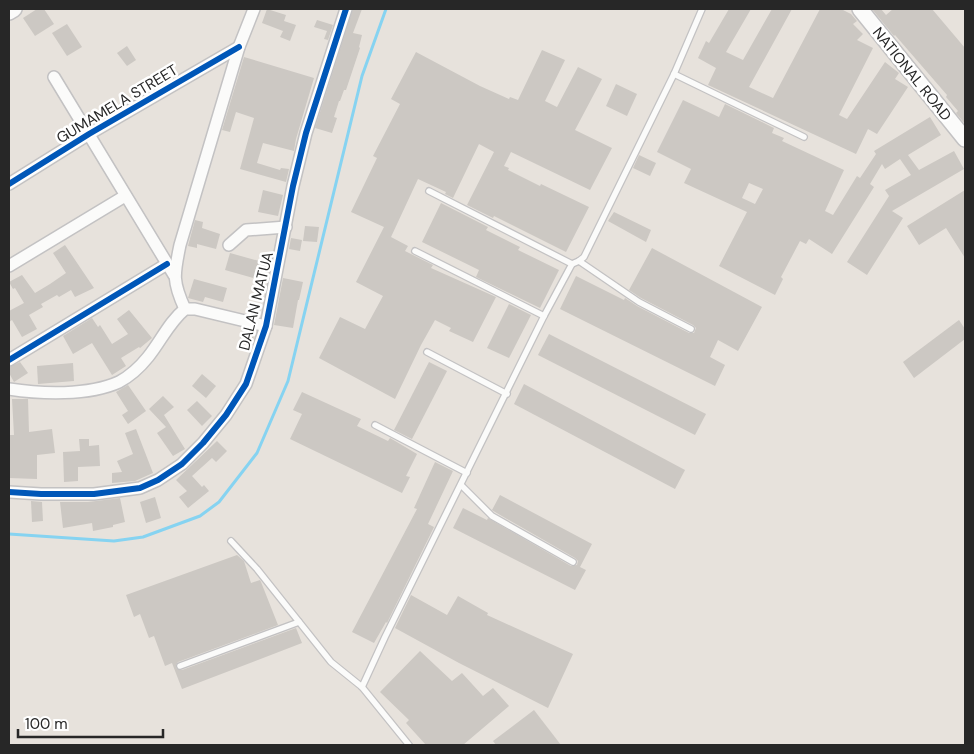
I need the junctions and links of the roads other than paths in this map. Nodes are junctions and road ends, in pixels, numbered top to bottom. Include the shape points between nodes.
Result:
1 (14, 9) edge
2 (254, 9) edge
3 (346, 9) edge
4 (702, 9) edge
5 (860, 9) edge
6 (9, 12) edge
7 (239, 47) junction
8 (674, 74) junction
9 (54, 77) dead end
10 (89, 134) junction
11 (804, 137) dead end
12 (965, 139) edge
13 (9, 184) edge
14 (429, 191) dead end
15 (125, 196) junction
16 (286, 227) junction
17 (229, 246) dead end
18 (415, 251) dead end
19 (580, 261) junction
20 (167, 264) junction
21 (572, 264) junction
22 (9, 266) edge
23 (174, 275) junction
24 (186, 309) junction
25 (544, 316) junction
26 (266, 326) junction
27 (691, 329) dead end
28 (427, 352) dead end
29 (9, 360) edge
30 (9, 388) edge
31 (507, 394) junction
32 (375, 425) dead end
33 (467, 472) junction
34 (461, 485) junction
35 (9, 492) edge
36 (231, 541) dead end
37 (573, 562) dead end
38 (299, 622) junction
39 (180, 666) dead end
40 (362, 687) junction
41 (409, 745) edge

1 - 6 main road
2 - 7 street
3 - 16 street, DALAN MATUA via 306,132
4 - 8 lane
5 - 12 main road, NATIONAL ROAD
7 - 10 street, GUMAMELA STREET
7 - 23 street
8 - 11 lane
8 - 19 lane
9 - 10 street
10 - 13 street, GUMAMELA STREET
10 - 15 street
14 - 21 lane
15 - 20 street
15 - 22 street
16 - 17 street via 246,230
16 - 26 street, DALAN MATUA
18 - 25 lane
19 - 21 lane
19 - 27 lane via 639,302
20 - 23 street
20 - 29 street
21 - 25 lane
23 - 24 street via 177,292
24 - 26 street
24 - 30 street via 177,316 136,370 107,387 29,392
25 - 31 lane
26 - 35 street, DALAN MATUA via 246,384 226,415 182,464 158,480 140,488 94,494
28 - 31 lane
31 - 33 lane
32 - 33 lane
33 - 34 lane
34 - 37 lane via 492,516
34 - 40 lane
36 - 38 lane
38 - 39 lane
38 - 40 lane via 331,662
40 - 41 lane

